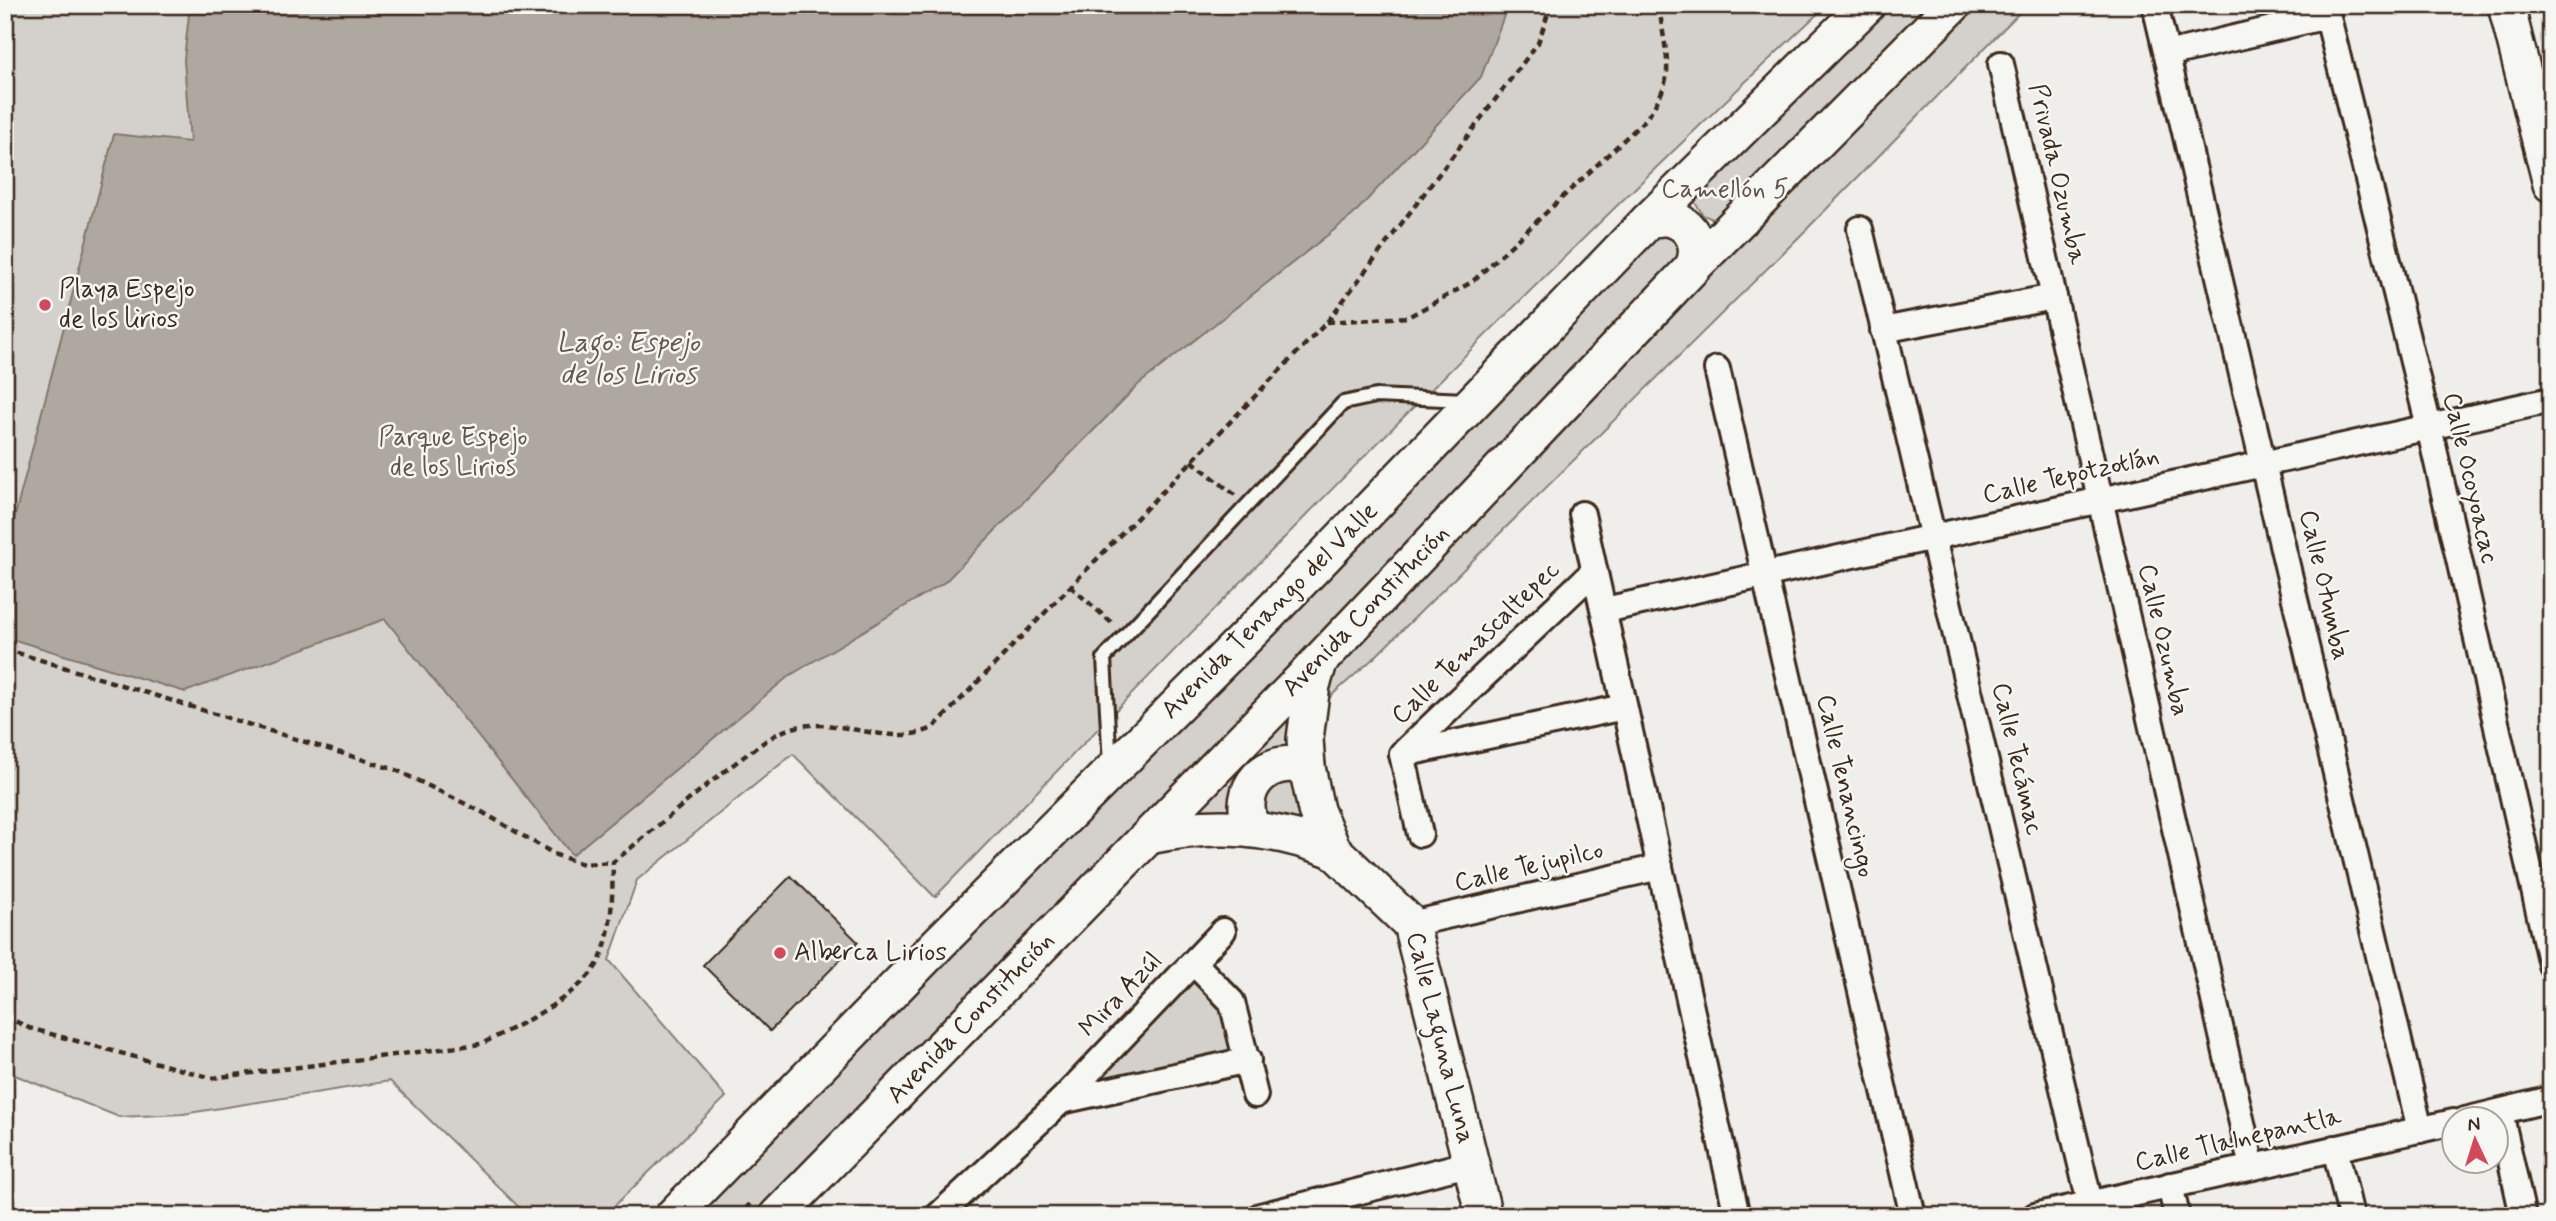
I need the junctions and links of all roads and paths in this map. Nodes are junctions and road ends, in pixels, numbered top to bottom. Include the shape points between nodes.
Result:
1 (1551, 5) edge
2 (1664, 5) edge
3 (1867, 5) edge
4 (1953, 5) edge
5 (2155, 5) edge
6 (2506, 5) edge
7 (2326, 11) edge
8 (2167, 54) junction
9 (2001, 64) dead end
10 (1693, 176) junction
11 (2551, 184) edge
12 (1740, 220) junction
13 (1648, 221) junction
14 (1860, 229) dead end
15 (1693, 267) junction
16 (2054, 297) junction
17 (1327, 322) junction
18 (1883, 330) junction
19 (1717, 369) dead end
20 (1477, 400) junction
21 (2551, 400) edge
22 (2429, 427) junction
23 (1192, 461) junction
24 (2265, 463) junction
25 (2101, 499) junction
26 (1248, 506) junction
27 (1582, 514) dead end
28 (1935, 537) junction
29 (1594, 571) junction
30 (1766, 574) junction
31 (1070, 586) junction
32 (1605, 610) junction
33 (1127, 636) junction
34 (5, 649) edge
35 (1321, 659) junction
36 (1624, 707) junction
37 (1402, 754) junction
38 (1307, 767) junction
39 (1111, 772) junction
40 (1252, 828) junction
41 (1420, 834) dead end
42 (1149, 836) junction
43 (1333, 850) junction
44 (613, 862) junction
45 (1660, 867) junction
46 (1411, 924) junction
47 (1223, 931) dead end
48 (1194, 963) junction
49 (2551, 965) edge
50 (5, 1016) edge
51 (1248, 1060) junction
52 (1255, 1095) dead end
53 (2551, 1099) edge
54 (1061, 1101) junction
55 (2510, 1109) edge
56 (2440, 1125) edge
57 (2420, 1130) junction
58 (2336, 1148) junction
59 (2510, 1157) edge
60 (1472, 1163) junction
61 (2252, 1167) junction
62 (2170, 1185) junction
63 (2090, 1203) junction
64 (946, 1213) edge
65 (673, 1216) edge
66 (777, 1216) edge
67 (1260, 1216) edge
68 (1484, 1216) edge
69 (1737, 1216) edge
70 (1913, 1216) edge
71 (2035, 1216) edge
72 (2177, 1216) edge
73 (2351, 1216) edge
74 (2523, 1216) edge

1 - 17 path via 1538,43
2 - 17 path via 1660,13 1668,70 1664,94 1625,139 1472,282 1408,317
3 - 10 main road, Avenida Tenango del Valle
4 - 12 main road, Avenida Constitución
5 - 8 street, Calle Otumba
6 - 11 main road
7 - 8 street
7 - 22 street, Calle Ocoyoacac
8 - 24 street, Calle Otumba
9 - 16 street, Privada Ozumba
10 - 12 main road via 1690,193 1701,215 1720,224
10 - 13 main road, Avenida Tenango del Valle
12 - 15 main road, Avenida Constitución
13 - 15 main road via 1666,217 1690,229 1697,248
13 - 20 main road, Avenida Tenango del Valle
14 - 18 street, Calle Tecámac
15 - 35 main road, Avenida Constitución
16 - 18 street
16 - 25 street, Calle Ozumba
17 - 23 path
18 - 28 street, Calle Tecámac
19 - 30 street, Calle Tenancingo
20 - 26 lane via 1376,396 1343,403
20 - 39 main road, Avenida Tenango del Valle
21 - 22 street, Calle Tepotzotlán
22 - 24 street, Calle Tepotzotlán
22 - 49 street, Calle Ocoyoacac
23 - 26 path
23 - 31 path
24 - 25 street, Calle Tepotzotlán
24 - 57 street, Calle Otumba
25 - 28 street, Calle Tepotzotlán
25 - 61 street, Calle Ozumba
26 - 33 lane
27 - 29 street
28 - 30 street, Calle Tepotzotlán
28 - 63 street, Calle Tecámac
29 - 32 street, Calle Temascaltepec
29 - 37 street, Calle Temascaltepec
30 - 32 street, Calle Tepotzotlán
30 - 70 street, Calle Tenancingo
31 - 33 path
31 - 44 path via 933,728 915,736 896,737 828,725 791,729 701,787
32 - 36 street, Calle Temascaltepec
33 - 39 lane via 1104,658
34 - 44 path via 396,770 556,855 583,864
35 - 38 main road, Calle Laguna Luna via 1307,712
35 - 42 main road, Avenida Constitución
36 - 37 street, Calle Temascaltepec
36 - 45 street, Calle Temascaltepec
37 - 41 street
38 - 40 main road via 1274,766 1256,778 1246,808
38 - 43 main road, Calle Laguna Luna via 1316,810
39 - 65 main road, Avenida Tenango del Valle
40 - 42 main road, Calle Laguna Luna via 1200,827
40 - 43 main road, Calle Laguna Luna
42 - 66 main road, Avenida Constitución
43 - 46 main road, Calle Laguna Luna
44 - 50 path via 610,927 600,961 580,984 518,1026 481,1044 212,1078 29,1028
45 - 46 street, Calle Tejupilco
45 - 69 street, Calle Temascaltepec
46 - 60 main road, Calle Laguna Luna
47 - 48 street, Mira Azúl
48 - 51 street via 1232,1002
48 - 54 street, Mira Azúl
51 - 52 street
51 - 54 street
53 - 55 street
54 - 64 street, Mira Azúl
56 - 57 street, Calle Tlalnepantla
57 - 58 street, Calle Tlalnepantla
58 - 61 street, Calle Tlalnepantla
58 - 73 street
59 - 74 street
60 - 67 street
60 - 68 main road, Calle Laguna Luna
61 - 62 street, Calle Tlalnepantla
62 - 63 street, Calle Tlalnepantla
62 - 72 street
63 - 71 street, Calle Tlalnepantla

